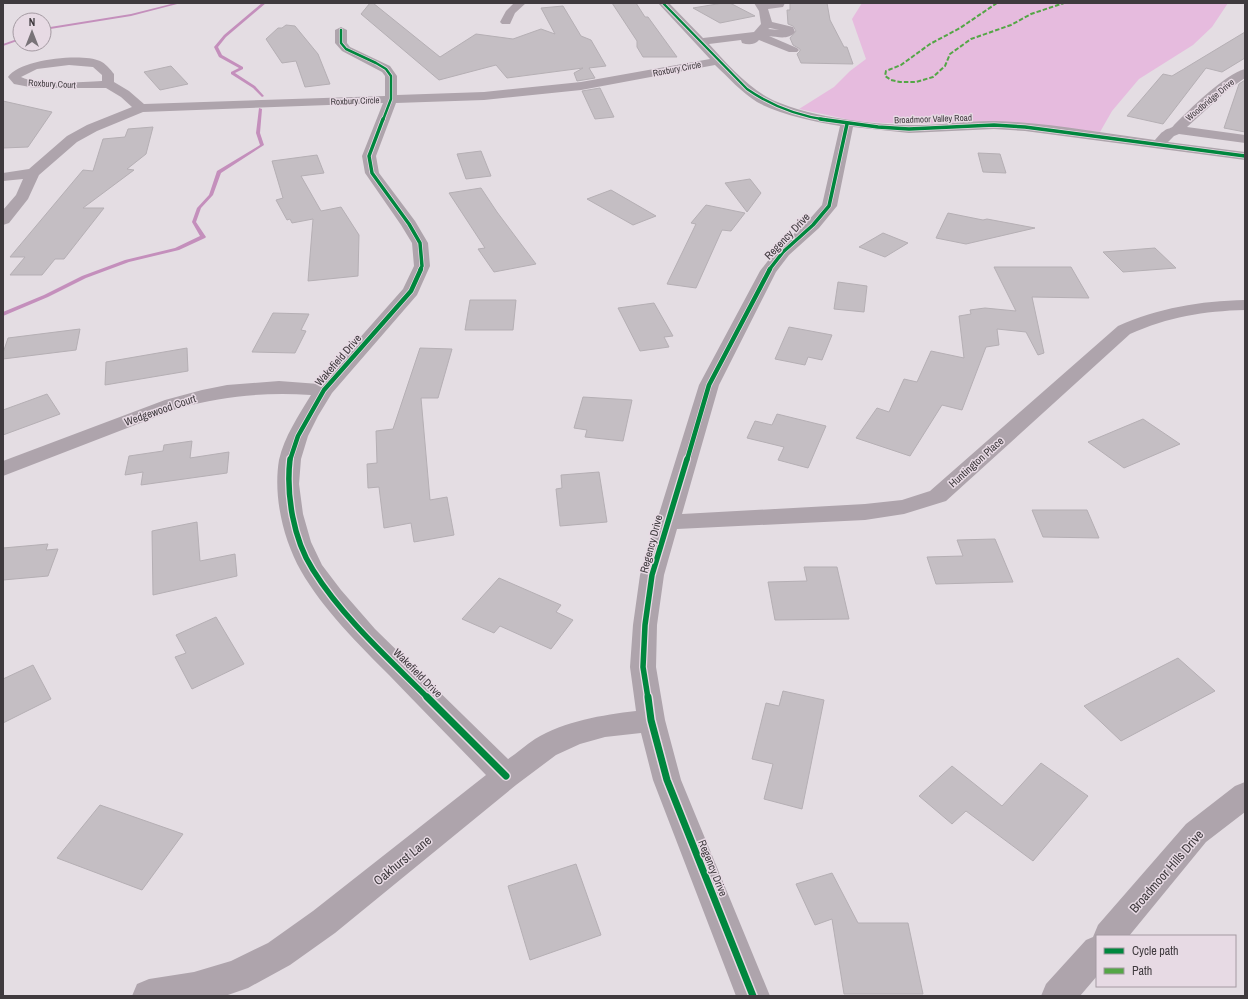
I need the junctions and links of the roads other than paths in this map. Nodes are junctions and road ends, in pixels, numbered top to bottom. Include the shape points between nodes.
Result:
1 (521, 3) edge
2 (663, 3) edge
3 (780, 3) edge
4 (760, 5) edge
5 (506, 22) dead end
6 (341, 30) dead end
7 (761, 30) junction
8 (703, 45) junction
9 (793, 50) dead end
10 (718, 60) junction
11 (1245, 74) edge
12 (108, 84) junction
13 (391, 99) junction
14 (141, 108) junction
15 (847, 124) junction
16 (1178, 130) junction
17 (1245, 139) edge
18 (1158, 145) junction
19 (1188, 149) junction
20 (1245, 156) edge
21 (33, 173) junction
22 (3, 176) edge
23 (3, 220) edge
24 (1245, 306) edge
25 (324, 390) junction
26 (3, 469) edge
27 (667, 522) junction
28 (651, 720) junction
29 (506, 776) junction
30 (1245, 795) edge
31 (1110, 935) edge
32 (1096, 952) edge
33 (148, 996) edge
34 (753, 996) edge
35 (1058, 996) edge

1 - 5 street via 508,14
2 - 8 street, Broadmoor Valley Road
3 - 4 street
4 - 7 street via 764,11
6 - 13 street, Wakefield Drive via 341,44 346,49 386,69 391,76
7 - 8 street via 753,40
7 - 9 street
8 - 10 street, Broadmoor Valley Road
10 - 13 street, Roxbury Circle via 581,86 484,96
10 - 15 street, Broadmoor Valley Road via 747,89 764,100 815,118
11 - 16 street, Woodbridge Drive via 1224,86
12 - 12 street, Roxbury Court via 108,74 97,64 86,62 51,63 19,72 14,77 19,82 30,84
12 - 14 street
13 - 14 street, Roxbury Circle
13 - 25 street, Wakefield Drive via 370,156 372,173 420,243 422,266 411,291
14 - 21 street, Roxbury Circle via 72,138
15 - 18 street, Broadmoor Valley Road via 909,128 1017,127
15 - 27 street, Regency Drive via 828,206 768,271 709,385
16 - 17 street
16 - 18 street, Woodbridge Drive via 1169,133
16 - 19 street, Woodbridge Drive via 1187,136
18 - 19 street, Broadmoor Valley Road
19 - 20 street, Broadmoor Valley Road
21 - 22 street
21 - 23 street, Roxbury Circle via 23,196
24 - 27 street, Huntington Place via 1196,307 1166,313 1124,330 938,496 904,507 865,512
25 - 26 street, Wedgewood Court via 279,387 233,390 202,396 172,404
25 - 29 street, Wakefield Drive via 298,436 290,459 288,484 292,514 300,542 312,569 366,636
27 - 28 street, Regency Drive via 652,575 645,625 643,667
28 - 29 street, Oakhurst Lane via 605,726 574,734 546,747
28 - 34 street, Regency Drive via 667,780
29 - 33 street, Oakhurst Lane via 324,922 279,954 236,976 194,989
30 - 31 street, Broadmoor Hills Drive via 1196,833
32 - 35 street

